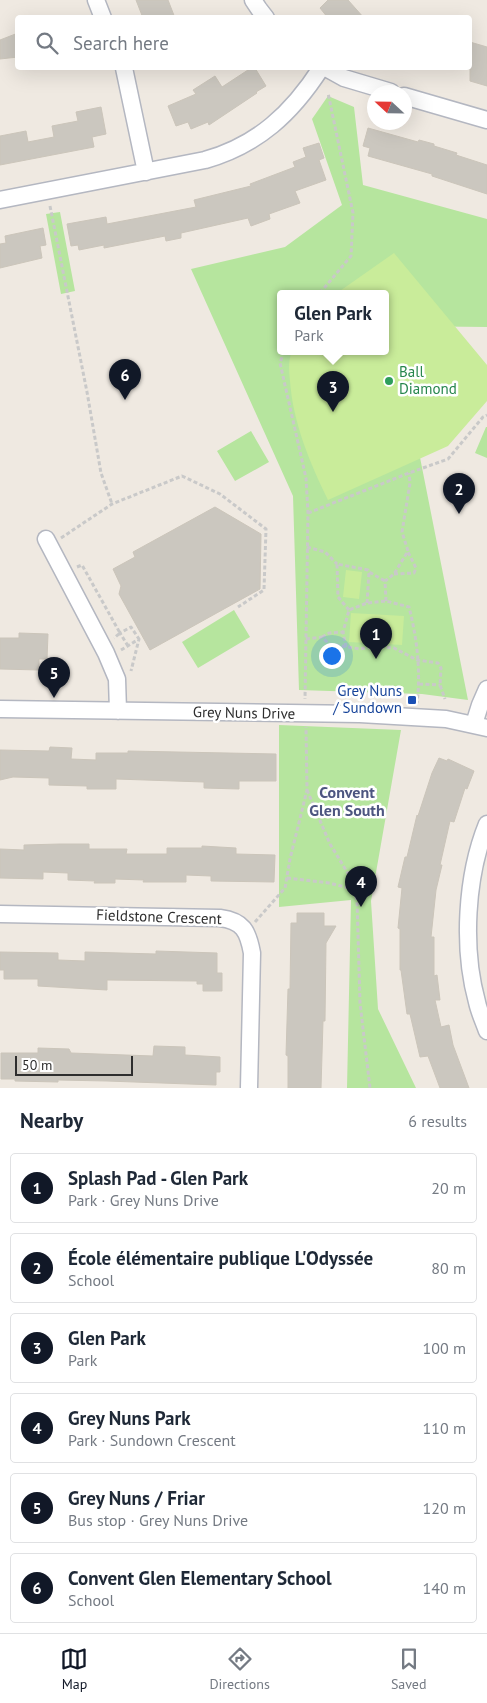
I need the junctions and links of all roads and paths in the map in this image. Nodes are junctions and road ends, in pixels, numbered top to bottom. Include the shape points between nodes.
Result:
1 (96, 0) edge
2 (253, 0) edge
3 (102, 15) edge
4 (264, 15) edge
5 (124, 70) edge
6 (320, 70) edge
7 (330, 70) edge
8 (368, 85) edge
9 (328, 93) dead end
10 (412, 98) edge
11 (487, 120) edge
12 (146, 172) junction
13 (48, 191) junction
14 (0, 200) edge
15 (323, 290) edge
16 (283, 355) edge
17 (487, 415) edge
18 (409, 473) junction
19 (112, 504) junction
20 (308, 513) junction
21 (48, 542) joint
22 (307, 547) junction
23 (408, 551) junction
24 (337, 564) junction
25 (370, 572) junction
26 (394, 574) junction
27 (385, 581) junction
28 (386, 601) junction
29 (367, 603) junction
30 (238, 607) dead end
31 (349, 610) junction
32 (343, 632) junction
33 (322, 637) junction
34 (306, 638) junction
35 (139, 639) junction
36 (128, 646) junction
37 (346, 647) junction
38 (108, 657) junction
39 (417, 660) junction
40 (129, 680) dead end
41 (419, 684) junction
42 (440, 685) junction
43 (487, 689) edge
44 (445, 699) dead end
45 (305, 702) dead end
46 (0, 709) edge
47 (118, 711) junction
48 (415, 716) junction
49 (306, 724) dead end
50 (480, 726) edge
51 (307, 790) junction
52 (487, 824) edge
53 (287, 878) junction
54 (353, 889) junction
55 (0, 914) edge
56 (249, 936) junction
57 (487, 1031) edge
58 (249, 1088) edge
59 (370, 1088) edge

1 - 3 street
2 - 4 street
5 - 12 street
6 - 12 street via 286,113 256,138 222,155
7 - 8 street
9 - 15 path via 353,213 351,256
10 - 11 street
12 - 13 street
13 - 14 street
13 - 19 path via 88,392 100,473
16 - 20 path via 280,363 303,458
17 - 18 path via 448,460
18 - 20 path
18 - 23 path via 402,532
19 - 21 path
19 - 30 path via 182,476 220,494 266,529 264,590
20 - 22 path
21 - 38 street
22 - 24 path via 325,552
22 - 34 path
23 - 26 path
23 - 26 path via 416,568 414,573
24 - 25 path
24 - 31 path via 338,597
25 - 27 path
25 - 29 path
26 - 27 path
27 - 28 path
28 - 29 path
28 - 39 path via 409,607
29 - 31 path
31 - 32 path
32 - 33 path
32 - 37 path
33 - 34 path
33 - 37 path via 329,644
34 - 45 path
35 - 36 path
35 - 36 path via 132,627 120,633
35 - 40 path
36 - 38 path
37 - 39 path via 394,648
38 - 47 street via 117,679
39 - 41 path
39 - 42 path via 438,663 441,668
41 - 42 path
41 - 48 path
42 - 44 path
43 - 50 street via 480,705
46 - 47 street, Grey Nuns Drive
47 - 48 street, Grey Nuns Drive
48 - 50 street, Grey Nuns Drive
49 - 51 path
51 - 53 path
51 - 54 path
52 - 57 street via 472,877 468,916 472,977
53 - 54 path
53 - 56 path via 286,888 254,924
54 - 59 path via 357,900 360,1003
55 - 56 street, Fieldstone Crescent via 220,918 241,925
56 - 58 street via 252,953

